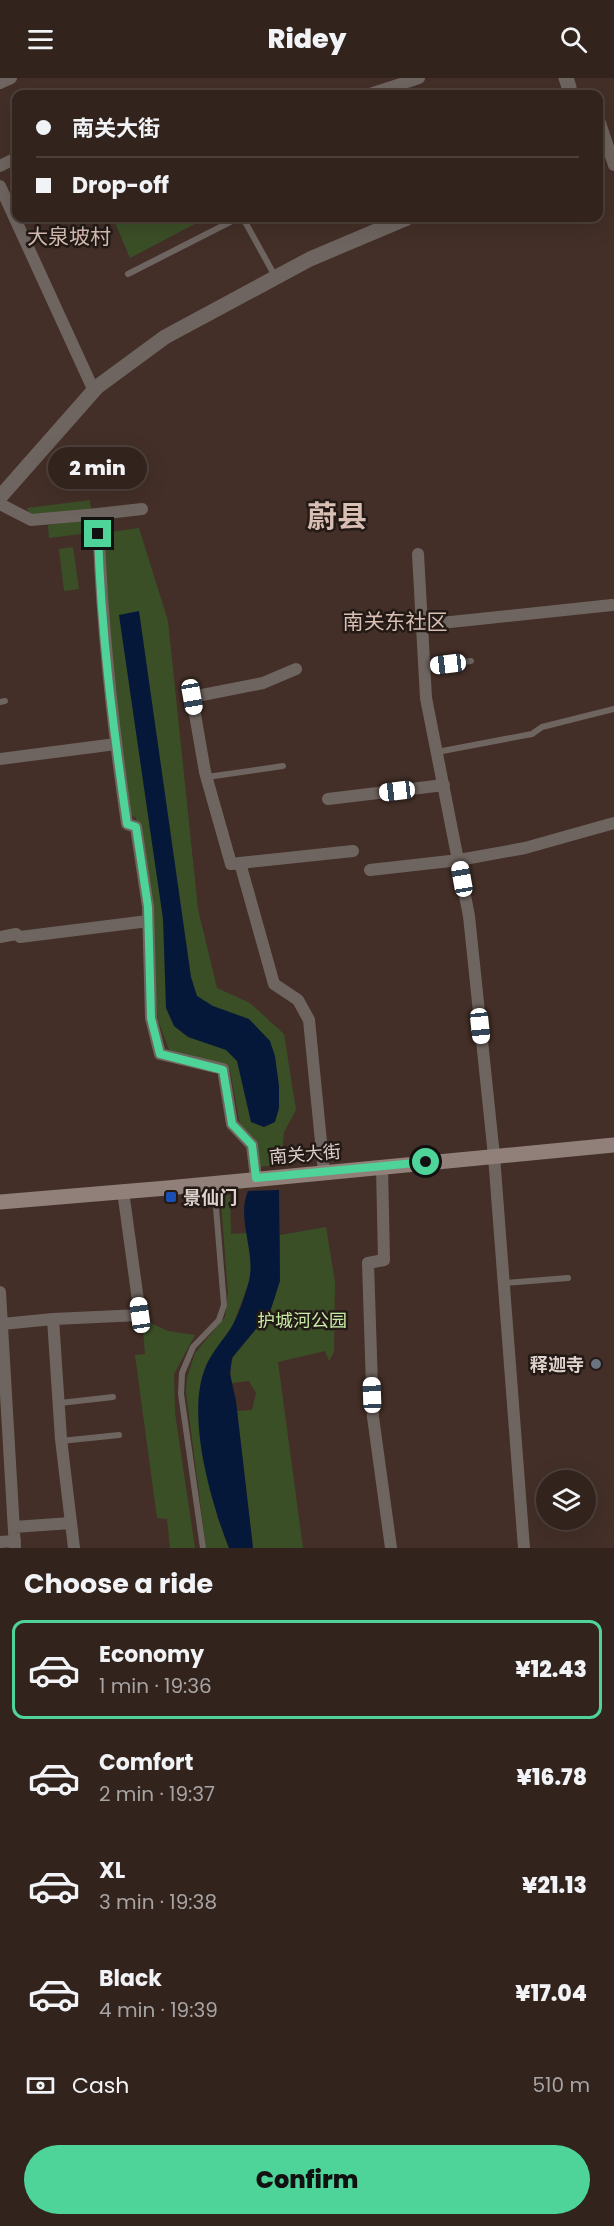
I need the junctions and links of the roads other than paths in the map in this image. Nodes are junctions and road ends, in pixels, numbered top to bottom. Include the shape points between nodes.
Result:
1 (11, 78) edge
2 (419, 78) edge
3 (0, 83) edge
4 (382, 90) edge
5 (603, 131) edge
6 (613, 159) edge
7 (0, 186) edge
8 (12, 209) edge
9 (18, 222) edge
10 (230, 222) edge
11 (245, 222) edge
12 (398, 222) edge
13 (128, 274) dead end
14 (277, 278) junction
15 (94, 391) junction
16 (0, 497) edge
17 (0, 504) edge
18 (141, 509) dead end
19 (98, 514) junction
20 (418, 554) dead end
21 (612, 605) dead end
22 (422, 626) junction
23 (471, 661) dead end
24 (424, 667) junction
25 (296, 669) dead end
26 (614, 709) edge
27 (116, 744) junction
28 (437, 752) junction
29 (0, 759) edge
30 (283, 766) dead end
31 (207, 778) junction
32 (444, 785) junction
33 (328, 799) dead end
34 (614, 823) edge
35 (353, 851) dead end
36 (459, 860) junction
37 (240, 863) junction
38 (370, 870) dead end
39 (148, 921) junction
40 (0, 937) edge
41 (614, 1145) edge
42 (494, 1156) junction
43 (382, 1167) junction
44 (324, 1172) junction
45 (256, 1178) junction
46 (214, 1182) junction
47 (123, 1191) junction
48 (0, 1202) edge
49 (568, 1278) dead end
50 (503, 1283) junction
51 (0, 1292) edge
52 (53, 1319) junction
53 (1, 1327) edge
54 (113, 1397) dead end
55 (60, 1403) junction
56 (119, 1435) dead end
57 (61, 1441) junction
58 (5, 1478) edge
59 (71, 1523) junction
60 (14, 1527) junction
61 (0, 1542) edge
62 (15, 1544) edge
63 (75, 1548) edge
64 (203, 1548) edge
65 (391, 1548) edge
66 (524, 1548) edge

1 - 3 street
2 - 4 street
5 - 6 street
7 - 8 street
9 - 15 street
10 - 13 lane
11 - 14 lane
12 - 14 street via 310,259
14 - 15 street via 165,337
15 - 16 street
17 - 19 street via 31,520
18 - 19 street
19 - 27 street via 99,573
20 - 22 street
21 - 22 street
22 - 24 street
23 - 24 lane
24 - 28 street
25 - 31 street via 263,683 192,697
26 - 28 lane via 542,727 532,734
27 - 29 street
27 - 39 street via 127,824 136,827
28 - 32 street
30 - 31 lane
31 - 37 street via 231,864
32 - 33 street
32 - 36 street
34 - 36 street via 525,849
35 - 37 street
36 - 38 street
36 - 42 street via 469,916
37 - 44 street via 274,984 298,1000 309,1020
39 - 40 street
39 - 45 street via 151,1018 160,1054 223,1070 232,1124 252,1145
41 - 42 main road, 南关大街
42 - 43 main road, 南关大街
42 - 50 street
43 - 44 main road, 南关大街
43 - 65 street via 384,1260 368,1263 373,1417
44 - 45 main road, 南关大街
45 - 46 main road, 南关大街
46 - 47 main road, 南关大街
46 - 64 lane via 224,1305 219,1320 193,1347 182,1372
47 - 48 main road, 南关大街
47 - 52 street via 140,1315
49 - 50 lane
50 - 66 street
51 - 53 street
52 - 53 street
52 - 55 street
53 - 58 street
54 - 55 lane
55 - 57 street
56 - 57 lane
57 - 59 street
58 - 60 street
59 - 60 street
59 - 63 street
60 - 62 street
61 - 62 street

